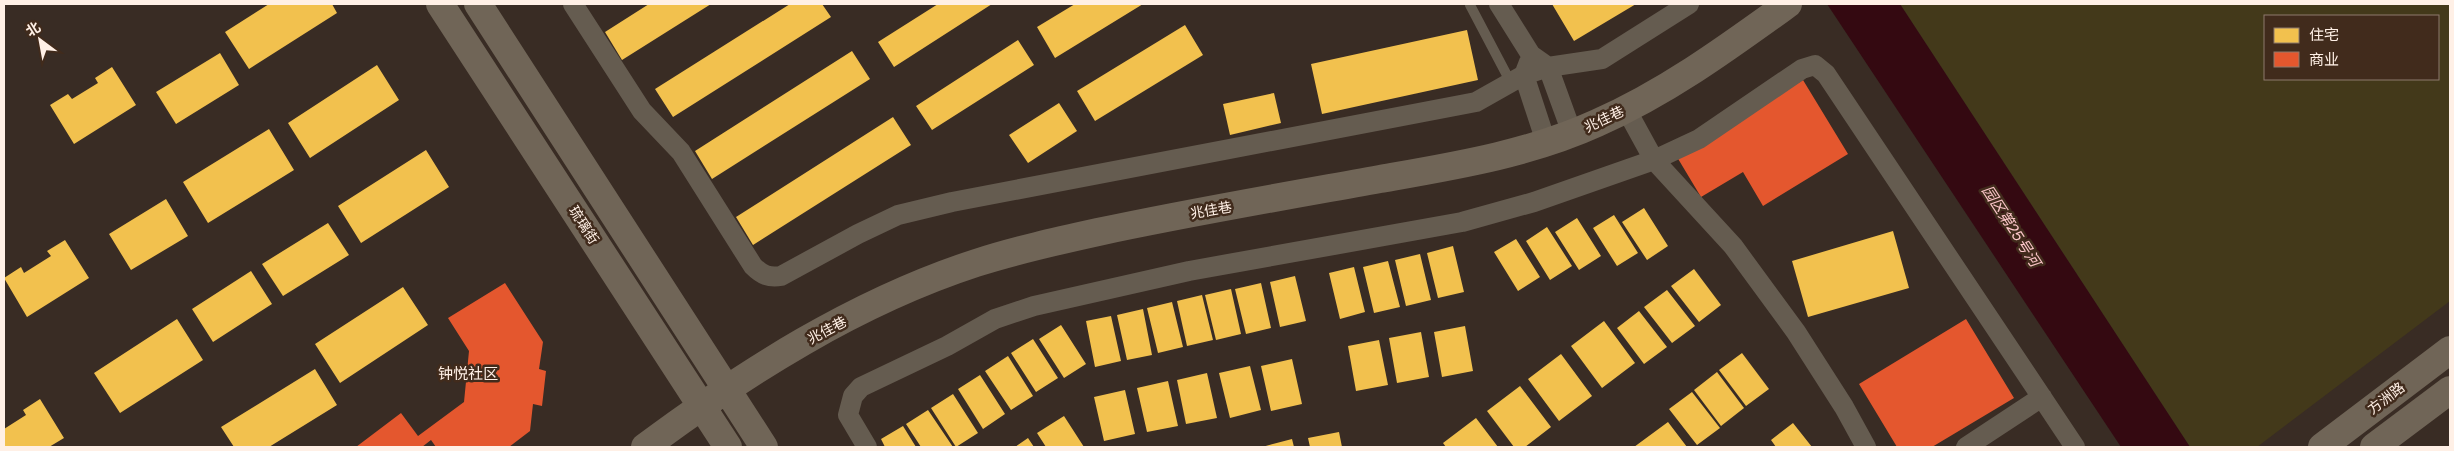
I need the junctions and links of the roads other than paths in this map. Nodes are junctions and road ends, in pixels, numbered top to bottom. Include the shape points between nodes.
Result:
1 (440, 4) edge
2 (478, 4) edge
3 (573, 4) edge
4 (1499, 4) edge
5 (1689, 4) edge
6 (1788, 4) edge
7 (1470, 5) dead end
8 (1531, 55) junction
9 (1548, 68) junction
10 (1517, 78) junction
11 (1626, 109) junction
12 (1572, 133) junction
13 (1546, 142) junction
14 (1654, 160) junction
15 (2450, 350) edge
16 (726, 389) junction
17 (2448, 395) edge
18 (2042, 397) junction
19 (701, 406) junction
20 (645, 447) edge
21 (728, 447) edge
22 (764, 447) edge
23 (867, 447) edge
24 (1866, 447) edge
25 (1966, 447) edge
26 (2075, 447) edge
27 (2322, 447) edge
28 (2374, 447) edge

1 - 19 main road, 琉璃街
2 - 16 main road
3 - 10 street via 642,111 681,152 753,266 771,278 781,276 898,215 1476,102
4 - 8 street
5 - 9 street via 1602,59
6 - 11 main road, 兆佳巷 via 1692,72
7 - 10 lane
8 - 9 street
8 - 10 street
9 - 10 street
9 - 12 street
10 - 13 street
11 - 12 main road, 兆佳巷
11 - 14 street
12 - 13 main road, 兆佳巷
13 - 16 main road, 兆佳巷 via 1444,168 1142,222 976,263 926,282 814,335
14 - 18 street via 1699,139 1809,65 1820,67
14 - 23 street via 1534,202 1462,222 1189,271 1072,297 995,319 861,387 853,396 848,415
14 - 24 street via 1752,270 1825,376
15 - 27 main road, 方洲路
16 - 19 main road, 兆佳巷
16 - 22 main road
17 - 28 main road
18 - 25 street
18 - 26 street
19 - 20 main road, 兆佳巷
19 - 21 main road, 琉璃街

